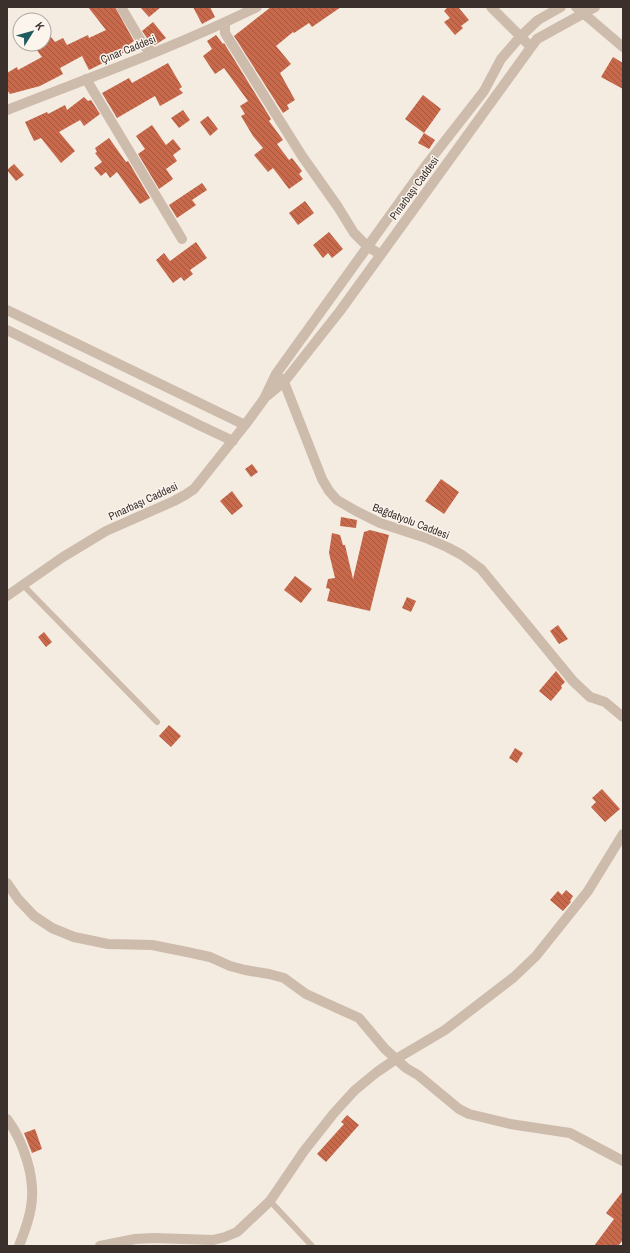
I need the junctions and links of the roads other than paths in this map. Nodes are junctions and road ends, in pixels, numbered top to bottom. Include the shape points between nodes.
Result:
1 (121, 7) edge
2 (257, 7) edge
3 (490, 7) edge
4 (561, 7) edge
5 (595, 7) edge
6 (580, 10) edge
7 (225, 23) junction
8 (520, 37) junction
9 (623, 47) edge
10 (531, 48) junction
11 (153, 52) junction
12 (86, 79) junction
13 (7, 110) edge
14 (182, 239) dead end
15 (368, 247) junction
16 (380, 254) junction
17 (7, 310) edge
18 (7, 330) edge
19 (276, 374) junction
20 (284, 382) junction
21 (264, 399) junction
22 (245, 425) junction
23 (232, 441) junction
24 (22, 584) junction
25 (7, 596) edge
26 (623, 717) edge
27 (157, 722) dead end
28 (623, 834) edge
29 (7, 883) edge
30 (396, 1059) junction
31 (7, 1119) edge
32 (623, 1161) edge
33 (270, 1201) junction
34 (177, 1243) edge
35 (19, 1246) edge
36 (100, 1246) edge
37 (312, 1246) edge

1 - 11 street via 144,46
2 - 7 street, Çınar Caddesi
3 - 8 street
4 - 8 street, Pınarbaşı Caddesi via 538,20
5 - 6 street, Pınarbaşı Caddesi
6 - 9 street
6 - 10 street, Pınarbaşı Caddesi via 537,39
7 - 11 street, Çınar Caddesi
7 - 15 street via 225,33 302,156 354,233
8 - 10 street
8 - 15 street, Pınarbaşı Caddesi via 501,59 484,91 427,164
10 - 16 street, Pınarbaşı Caddesi
11 - 12 street, Çınar Caddesi
12 - 13 street, Çınar Caddesi
12 - 14 street
15 - 16 street
15 - 19 street, Pınarbaşı Caddesi
16 - 20 street, Pınarbaşı Caddesi via 340,311
17 - 22 street
18 - 23 street
19 - 20 street, Bağdatyolu Caddesi
19 - 21 street, Pınarbaşı Caddesi
20 - 21 street, Pınarbaşı Caddesi
20 - 26 street, Bağdatyolu Caddesi via 322,479 337,500 380,524 447,546 481,569 573,682 590,697 605,702
21 - 22 street, Pınarbaşı Caddesi
22 - 23 street, Pınarbaşı Caddesi
23 - 24 street, Pınarbaşı Caddesi via 194,489 106,531
24 - 25 street, Pınarbaşı Caddesi
24 - 27 lane
28 - 30 street via 588,891 525,967 445,1030
29 - 30 street via 34,916 52,928 74,937 108,944 152,945 210,957 244,970 284,978 306,994 359,1018
30 - 32 street via 459,1109 469,1114 510,1124 570,1133
30 - 33 street via 355,1090 334,1113
31 - 35 street via 24,1150 32,1189 30,1212
33 - 34 street via 237,1232 226,1238
33 - 37 lane
34 - 36 street via 154,1238

